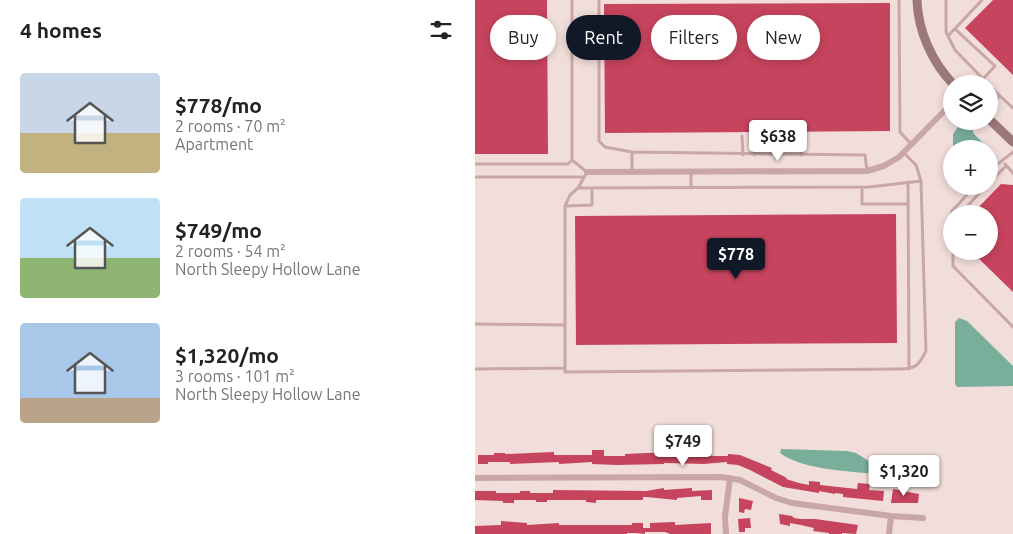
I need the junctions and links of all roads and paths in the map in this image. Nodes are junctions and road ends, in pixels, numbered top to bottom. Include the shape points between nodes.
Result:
1 (572, 0) edge
2 (599, 0) edge
3 (899, 0) edge
4 (917, 0) edge
5 (946, 0) edge
6 (982, 0) edge
7 (955, 28) junction
8 (948, 36) junction
9 (945, 75) edge
10 (979, 75) edge
11 (987, 75) edge
12 (999, 96) edge
13 (1013, 108) edge
14 (943, 112) edge
15 (998, 127) edge
16 (801, 135) dead end
17 (743, 136) dead end
18 (754, 136) dead end
19 (769, 136) dead end
20 (1013, 142) edge
21 (911, 144) junction
22 (632, 152) junction
23 (1013, 152) edge
24 (903, 153) junction
25 (743, 155) junction
26 (754, 155) junction
27 (770, 155) junction
28 (801, 155) junction
29 (572, 160) junction
30 (1002, 162) junction
31 (998, 163) edge
32 (475, 164) edge
33 (1006, 166) junction
34 (867, 171) junction
35 (691, 172) junction
36 (633, 173) junction
37 (1013, 173) edge
38 (586, 174) junction
39 (998, 174) edge
40 (475, 177) edge
41 (921, 181) junction
42 (908, 182) junction
43 (862, 187) junction
44 (578, 188) junction
45 (592, 188) junction
46 (691, 188) junction
47 (967, 195) edge
48 (978, 195) edge
49 (909, 204) junction
50 (958, 205) edge
51 (968, 205) edge
52 (565, 206) junction
53 (953, 260) edge
54 (475, 324) edge
55 (565, 326) junction
56 (1013, 327) edge
57 (475, 368) edge
58 (565, 368) junction
59 (909, 369) junction
60 (475, 478) edge
61 (730, 478) junction
62 (891, 516) junction
63 (923, 518) dead end
64 (726, 534) edge
65 (889, 534) edge

1 - 29 lane
2 - 22 lane via 599,141 605,147
3 - 21 lane via 900,132
4 - 9 street via 919,23 925,40
5 - 8 lane
6 - 7 lane
7 - 8 lane
7 - 11 lane via 995,66
8 - 10 lane via 955,50
12 - 13 lane
14 - 21 street
15 - 20 street
16 - 28 lane
17 - 25 lane
18 - 26 lane
19 - 27 lane
21 - 24 street
22 - 25 lane
22 - 36 lane
23 - 30 lane
24 - 34 street via 884,166
24 - 41 lane via 916,165
25 - 26 lane
26 - 27 lane
27 - 28 lane
28 - 34 lane via 865,156
29 - 32 lane via 567,164
29 - 38 lane
30 - 31 lane
30 - 33 lane
33 - 37 lane
33 - 39 lane
34 - 35 street
35 - 36 street
35 - 46 lane
36 - 38 street
38 - 40 lane
38 - 44 lane
41 - 42 lane
41 - 59 lane via 926,351 921,361
42 - 43 lane
42 - 49 lane
43 - 46 lane
43 - 49 lane via 862,204
44 - 45 lane
44 - 52 lane
45 - 46 lane
45 - 52 lane via 592,206
47 - 50 lane
48 - 51 lane
49 - 59 lane
52 - 55 lane
53 - 56 lane via 953,266
54 - 55 lane
55 - 58 lane
57 - 58 lane
58 - 59 lane via 565,372
60 - 61 street
61 - 62 street via 792,503
61 - 64 street
62 - 63 street
62 - 65 street

